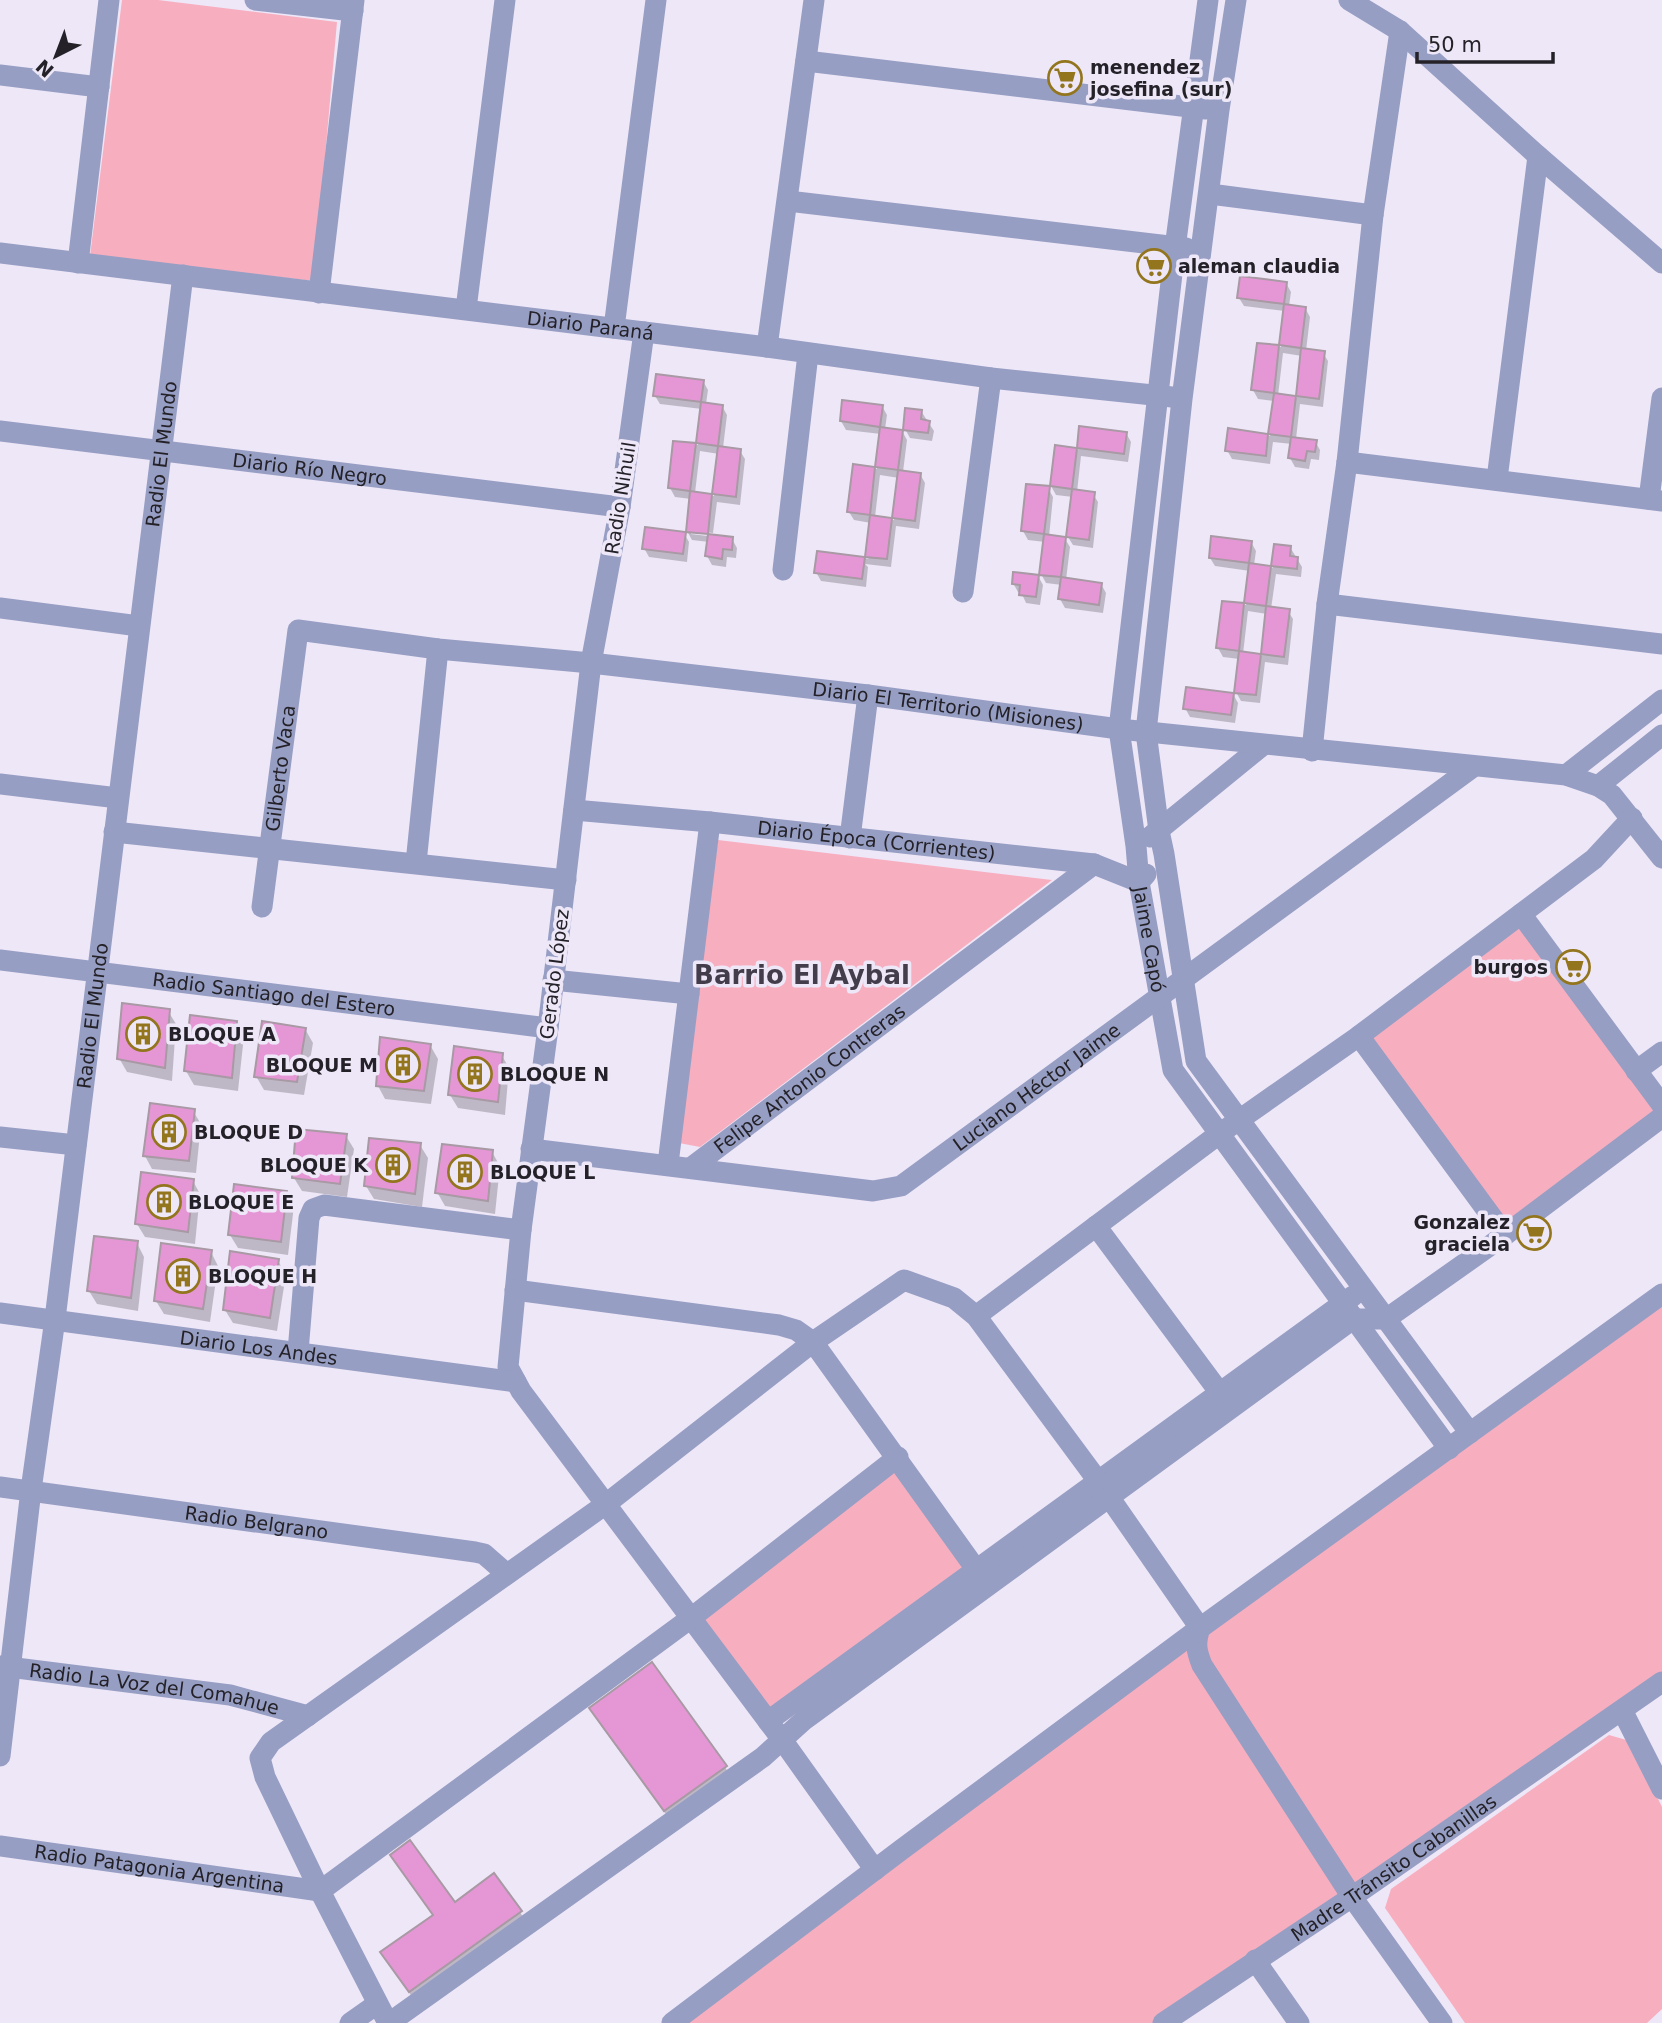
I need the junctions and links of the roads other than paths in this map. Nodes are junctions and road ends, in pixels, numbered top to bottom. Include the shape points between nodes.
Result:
1 (108, 0) edge
2 (255, 0) edge
3 (505, 0) edge
4 (656, 0) edge
5 (814, 0) edge
6 (1208, 0) edge
7 (1236, 0) edge
8 (1349, 0) edge
9 (353, 6) edge
10 (1400, 31) junction
11 (806, 61) junction
12 (0, 75) edge
13 (99, 87) junction
14 (1192, 108) junction
15 (1219, 110) junction
16 (1538, 156) junction
17 (1210, 194) junction
18 (788, 201) junction
19 (1373, 215) junction
20 (1175, 248) junction
21 (1202, 249) junction
22 (0, 253) edge
23 (78, 263) junction
24 (1662, 263) edge
25 (183, 275) junction
26 (319, 293) junction
27 (466, 309) junction
28 (614, 328) junction
29 (644, 332) junction
30 (767, 347) junction
31 (808, 354) junction
32 (991, 378) junction
33 (1158, 395) junction
34 (1182, 398) junction
35 (1662, 398) edge
36 (0, 431) edge
37 (162, 452) junction
38 (1347, 462) junction
39 (1497, 479) junction
40 (1655, 500) edge
41 (620, 507) junction
42 (783, 570) dead end
43 (963, 592) dead end
44 (1327, 604) junction
45 (0, 608) edge
46 (139, 626) junction
47 (298, 631) joint
48 (1662, 645) edge
49 (438, 649) junction
50 (591, 663) junction
51 (868, 695) junction
52 (1662, 700) edge
53 (1119, 729) junction
54 (1146, 732) junction
55 (1662, 735) edge
56 (1263, 745) junction
57 (1312, 751) junction
58 (1473, 767) junction
59 (1566, 775) junction
60 (0, 784) edge
61 (1598, 786) junction
62 (118, 798) junction
63 (574, 810) junction
64 (1632, 818) junction
65 (710, 822) junction
66 (1158, 831) junction
67 (114, 832) junction
68 (850, 838) junction
69 (1136, 846) junction
70 (270, 848) junction
71 (1164, 853) junction
72 (1662, 858) edge
73 (416, 863) junction
74 (1094, 864) junction
75 (566, 880) junction
76 (1139, 882) junction
77 (262, 907) dead end
78 (1521, 914) junction
79 (0, 960) edge
80 (97, 972) junction
81 (1184, 979) junction
82 (553, 980) junction
83 (689, 994) junction
84 (1160, 996) junction
85 (548, 1028) junction
86 (1359, 1036) junction
87 (1662, 1052) edge
88 (1636, 1071) junction
89 (1662, 1105) edge
90 (1662, 1118) edge
91 (1240, 1121) junction
92 (1219, 1134) junction
93 (0, 1137) edge
94 (76, 1145) junction
95 (531, 1149) junction
96 (668, 1164) junction
97 (692, 1167) junction
98 (1097, 1226) junction
99 (521, 1230) junction
100 (1504, 1235) junction
101 (1364, 1288) junction
102 (515, 1290) junction
103 (1662, 1294) edge
104 (1348, 1311) junction
105 (0, 1313) edge
106 (976, 1316) junction
107 (55, 1319) junction
108 (1386, 1319) junction
109 (813, 1342) junction
110 (298, 1352) junction
111 (516, 1382) junction
112 (1220, 1393) junction
113 (1470, 1433) junction
114 (1449, 1449) junction
115 (898, 1457) junction
116 (0, 1487) edge
117 (31, 1490) junction
118 (1104, 1490) junction
119 (606, 1504) junction
120 (507, 1574) junction
121 (983, 1578) junction
122 (691, 1618) junction
123 (1200, 1628) junction
124 (6, 1667) edge
125 (1662, 1682) edge
126 (1622, 1710) junction
127 (308, 1716) junction
128 (768, 1721) junction
129 (783, 1741) junction
130 (0, 1756) edge
131 (1662, 1789) edge
132 (0, 1846) edge
133 (875, 1870) junction
134 (320, 1891) junction
135 (1352, 1897) junction
136 (1255, 1960) junction
137 (377, 2004) junction
138 (350, 2023) edge
139 (389, 2023) edge
140 (672, 2023) edge
141 (1163, 2023) edge
142 (1299, 2023) edge
143 (1442, 2023) edge

1 - 13 street
2 - 9 street
3 - 27 street
4 - 28 street
5 - 11 street
6 - 14 street, Jaime Capó
7 - 15 street, Jaime Capó
8 - 10 street
9 - 26 street
10 - 16 street
10 - 19 street
11 - 14 street
11 - 18 street
12 - 13 street
13 - 23 street
14 - 15 street
14 - 20 street, Jaime Capó
15 - 17 street, Jaime Capó
16 - 24 street
16 - 39 street
17 - 19 street
17 - 21 street, Jaime Capó
18 - 20 street
18 - 30 street
19 - 38 street
20 - 21 street
20 - 33 street, Jaime Capó
21 - 34 street, Jaime Capó
22 - 23 street, Diario Paraná
23 - 25 street, Diario Paraná
25 - 26 street, Diario Paraná
25 - 37 street, Radio El Mundo
26 - 27 street, Diario Paraná
27 - 28 street, Diario Paraná
28 - 29 street, Diario Paraná
29 - 30 street, Diario Paraná
29 - 41 street, Radio Nihuil
30 - 31 street, Diario Paraná
31 - 32 street, Diario Paraná
31 - 42 street
32 - 33 street, Diario Paraná
32 - 43 street
33 - 34 street, Diario Paraná
33 - 53 street, Jaime Capó
34 - 54 street, Jaime Capó
35 - 40 street
36 - 37 street, Diario Río Negro
37 - 41 street, Diario Río Negro
37 - 46 street, Radio El Mundo
38 - 39 street
38 - 44 street
39 - 40 street
41 - 50 street, Radio Nihuil
44 - 48 street
44 - 57 street
45 - 46 street
46 - 62 street, Radio El Mundo
47 - 49 street, Diario El Territorio (Misiones)
47 - 70 street, Gilberto Vaca
49 - 50 street, Diario El Territorio (Misiones)
49 - 73 street
50 - 51 street, Diario El Territorio (Misiones)
50 - 63 street, Gerado López
51 - 53 street, Diario El Territorio (Misiones)
51 - 68 street
52 - 59 street
53 - 54 street, Diario El Territorio (Misiones)
53 - 69 street, Jaime Capó
54 - 56 street, Diario El Territorio (Misiones)
54 - 66 street, Jaime Capó
55 - 61 street
56 - 57 street, Diario El Territorio (Misiones)
56 - 66 street
57 - 58 street, Diario El Territorio (Misiones)
58 - 59 street, Diario El Territorio (Misiones)
58 - 81 street, Luciano Héctor Jaime
59 - 61 street, Diario El Territorio (Misiones)
60 - 62 street
61 - 64 street
62 - 67 street, Radio El Mundo
63 - 65 street, Diario Época (Corrientes)
63 - 75 street, Gerado López
64 - 72 street
64 - 78 street via 1594,859
65 - 68 street, Diario Época (Corrientes)
65 - 83 street
66 - 69 street
66 - 71 street, Jaime Capó
67 - 70 street
67 - 80 street, Radio El Mundo
68 - 74 street, Diario Época (Corrientes)
69 - 76 street, Jaime Capó
70 - 73 street
70 - 77 street, Gilberto Vaca
71 - 76 street
71 - 81 street, Jaime Capó
73 - 75 street
74 - 76 street, Diario Época (Corrientes)
74 - 97 street, Felipe Antonio Contreras
75 - 82 street, Gerado López
76 - 84 street, Jaime Capó
78 - 86 street
78 - 88 street
79 - 80 street, Radio Santiago del Estero
80 - 85 street, Radio Santiago del Estero
80 - 94 street, Radio El Mundo
81 - 84 street, Luciano Héctor Jaime
81 - 91 street, Jaime Capó via 1196,1061
82 - 83 street
82 - 85 street, Gerado López
83 - 96 street
84 - 92 street, Jaime Capó via 1173,1070
84 - 97 street, Luciano Héctor Jaime via 901,1186 873,1191
85 - 95 street, Gerado López
86 - 91 street
86 - 100 street
87 - 88 street
88 - 89 street
90 - 100 street
91 - 92 street
91 - 101 street, Jaime Capó
92 - 98 street
92 - 104 street, Jaime Capó
93 - 94 street
94 - 107 street, Radio El Mundo
95 - 96 street, Luciano Héctor Jaime
95 - 99 street, Gerado López
96 - 97 street, Luciano Héctor Jaime
98 - 106 street
98 - 112 street
99 - 102 street, Gerado López
99 - 110 street via 324,1205 313,1209
100 - 108 street
101 - 104 street
101 - 108 street, Jaime Capó
102 - 109 street via 779,1325
102 - 111 street, Gerado López via 508,1367
103 - 113 street
104 - 108 street
104 - 112 street
104 - 114 street, Jaime Capó
104 - 118 street
105 - 107 street, Diario Los Andes
106 - 109 street via 954,1298 904,1280
106 - 118 street
107 - 110 street, Diario Los Andes
107 - 117 street, Radio El Mundo
108 - 113 street, Jaime Capó
109 - 115 street
109 - 119 street
110 - 111 street, Diario Los Andes
111 - 119 street, Gerado López
112 - 118 street
113 - 114 street
114 - 123 street
115 - 121 street
115 - 122 street
116 - 117 street, Radio Belgrano
117 - 120 street, Radio Belgrano via 475,1552
117 - 124 street, Radio El Mundo
118 - 121 street
118 - 123 street
119 - 120 street
119 - 122 street, Gerado López
120 - 127 street
121 - 128 street
121 - 129 street
122 - 128 street, Gerado López
122 - 134 street
123 - 133 street
123 - 135 street via 1195,1641 1202,1665
124 - 127 street, Radio La Voz del Comahue via 230,1695
124 - 130 street, Radio El Mundo
125 - 126 street, Madre Tránsito Cabanillas
126 - 131 street
126 - 135 street, Madre Tránsito Cabanillas
127 - 134 street via 271,1742 260,1758
128 - 129 street, Gerado López
129 - 133 street, Gerado López
129 - 139 street
132 - 134 street, Radio Patagonia Argentina
133 - 140 street
134 - 137 street
135 - 136 street, Madre Tránsito Cabanillas
135 - 143 street
136 - 141 street, Madre Tránsito Cabanillas
136 - 142 street
137 - 138 street
137 - 139 street

